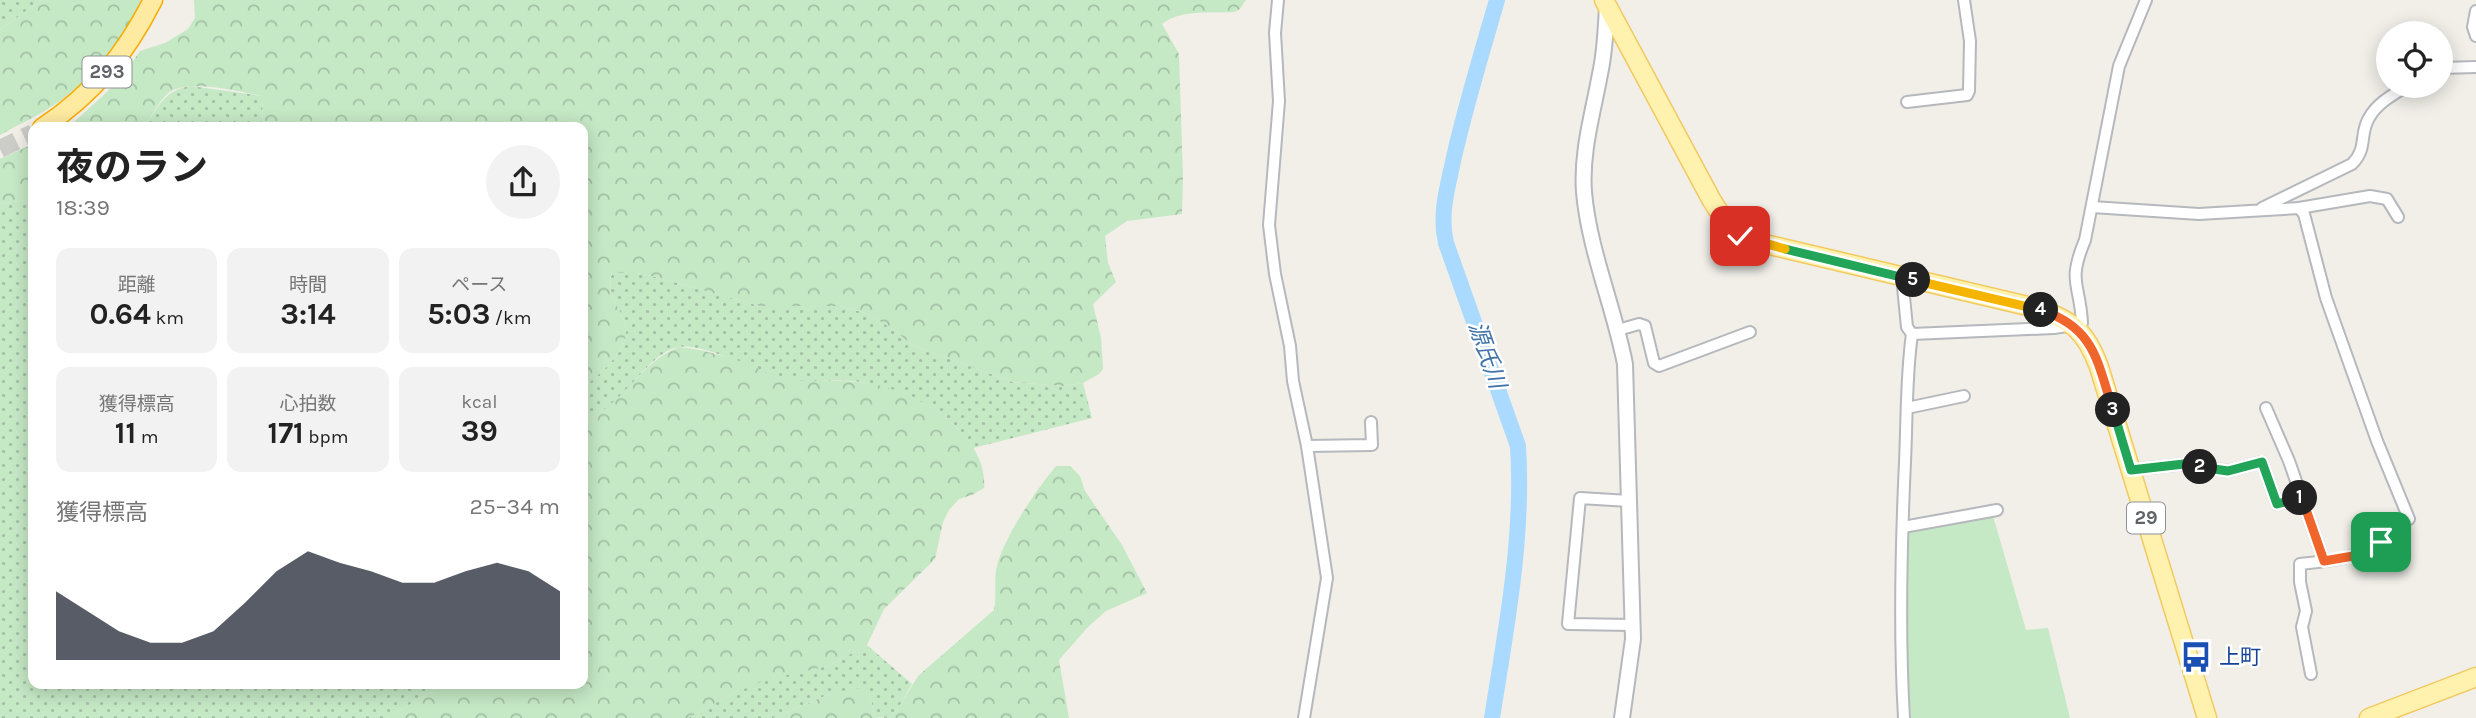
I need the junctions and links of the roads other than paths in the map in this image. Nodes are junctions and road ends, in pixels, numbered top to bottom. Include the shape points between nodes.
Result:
1 (153, 0) edge
2 (1278, 0) edge
3 (1964, 0) edge
4 (2146, 0) edge
5 (1607, 2) edge
6 (2476, 11) edge
7 (2476, 36) edge
8 (2476, 67) edge
9 (2453, 68) edge
10 (2390, 98) edge
11 (1907, 102) dead end
12 (50, 122) edge
13 (2092, 207) junction
14 (2299, 208) junction
15 (2257, 211) junction
16 (2398, 217) dead end
17 (1902, 277) junction
18 (2076, 327) junction
19 (1618, 330) junction
20 (1749, 332) dead end
21 (1912, 334) junction
22 (1965, 396) dead end
23 (1907, 408) junction
24 (2266, 408) dead end
25 (1371, 422) dead end
26 (1307, 446) junction
27 (2131, 470) junction
28 (2302, 498) junction
29 (1629, 501) junction
30 (1997, 510) dead end
31 (2409, 519) dead end
32 (1903, 527) junction
33 (2381, 542) dead end
34 (2324, 561) junction
35 (1633, 625) junction
36 (2311, 674) dead end
37 (2476, 677) edge
38 (1304, 718) edge
39 (1622, 718) edge
40 (1904, 718) edge
41 (2207, 718) edge
42 (2369, 718) edge

1 - 12 highway, 293 via 120,57 74,105
2 - 26 street via 1279,101 1269,225
3 - 11 street via 1970,41 1967,95
4 - 13 street via 2119,66
5 - 17 main road via 1711,199 1735,232 1761,243
5 - 19 street via 1601,71 1585,153 1584,191
6 - 7 street
8 - 9 street
10 - 15 street via 2369,118 2360,156 2352,163
13 - 15 street via 2199,214
13 - 18 street via 2076,263 2074,279 2082,323
14 - 15 street
14 - 16 street via 2370,196 2387,199
14 - 31 street via 2326,298
17 - 18 main road via 2036,309
17 - 21 street via 1906,327
18 - 21 street
18 - 27 main road, 29 via 2094,352
19 - 20 street via 1646,326 1654,363 1659,366
19 - 29 street via 1625,364
21 - 23 street
22 - 23 street
23 - 32 street
24 - 28 street
25 - 26 street via 1371,445
26 - 38 street via 1327,579
27 - 28 street via 2184,464 2228,471 2262,462 2277,504
27 - 41 main road, 29
28 - 34 street
29 - 35 street
29 - 35 street via 1580,498 1568,624
30 - 32 street
32 - 40 street
33 - 34 street via 2365,554
34 - 36 street via 2300,564 2306,611 2302,627
35 - 39 street
37 - 42 main road

